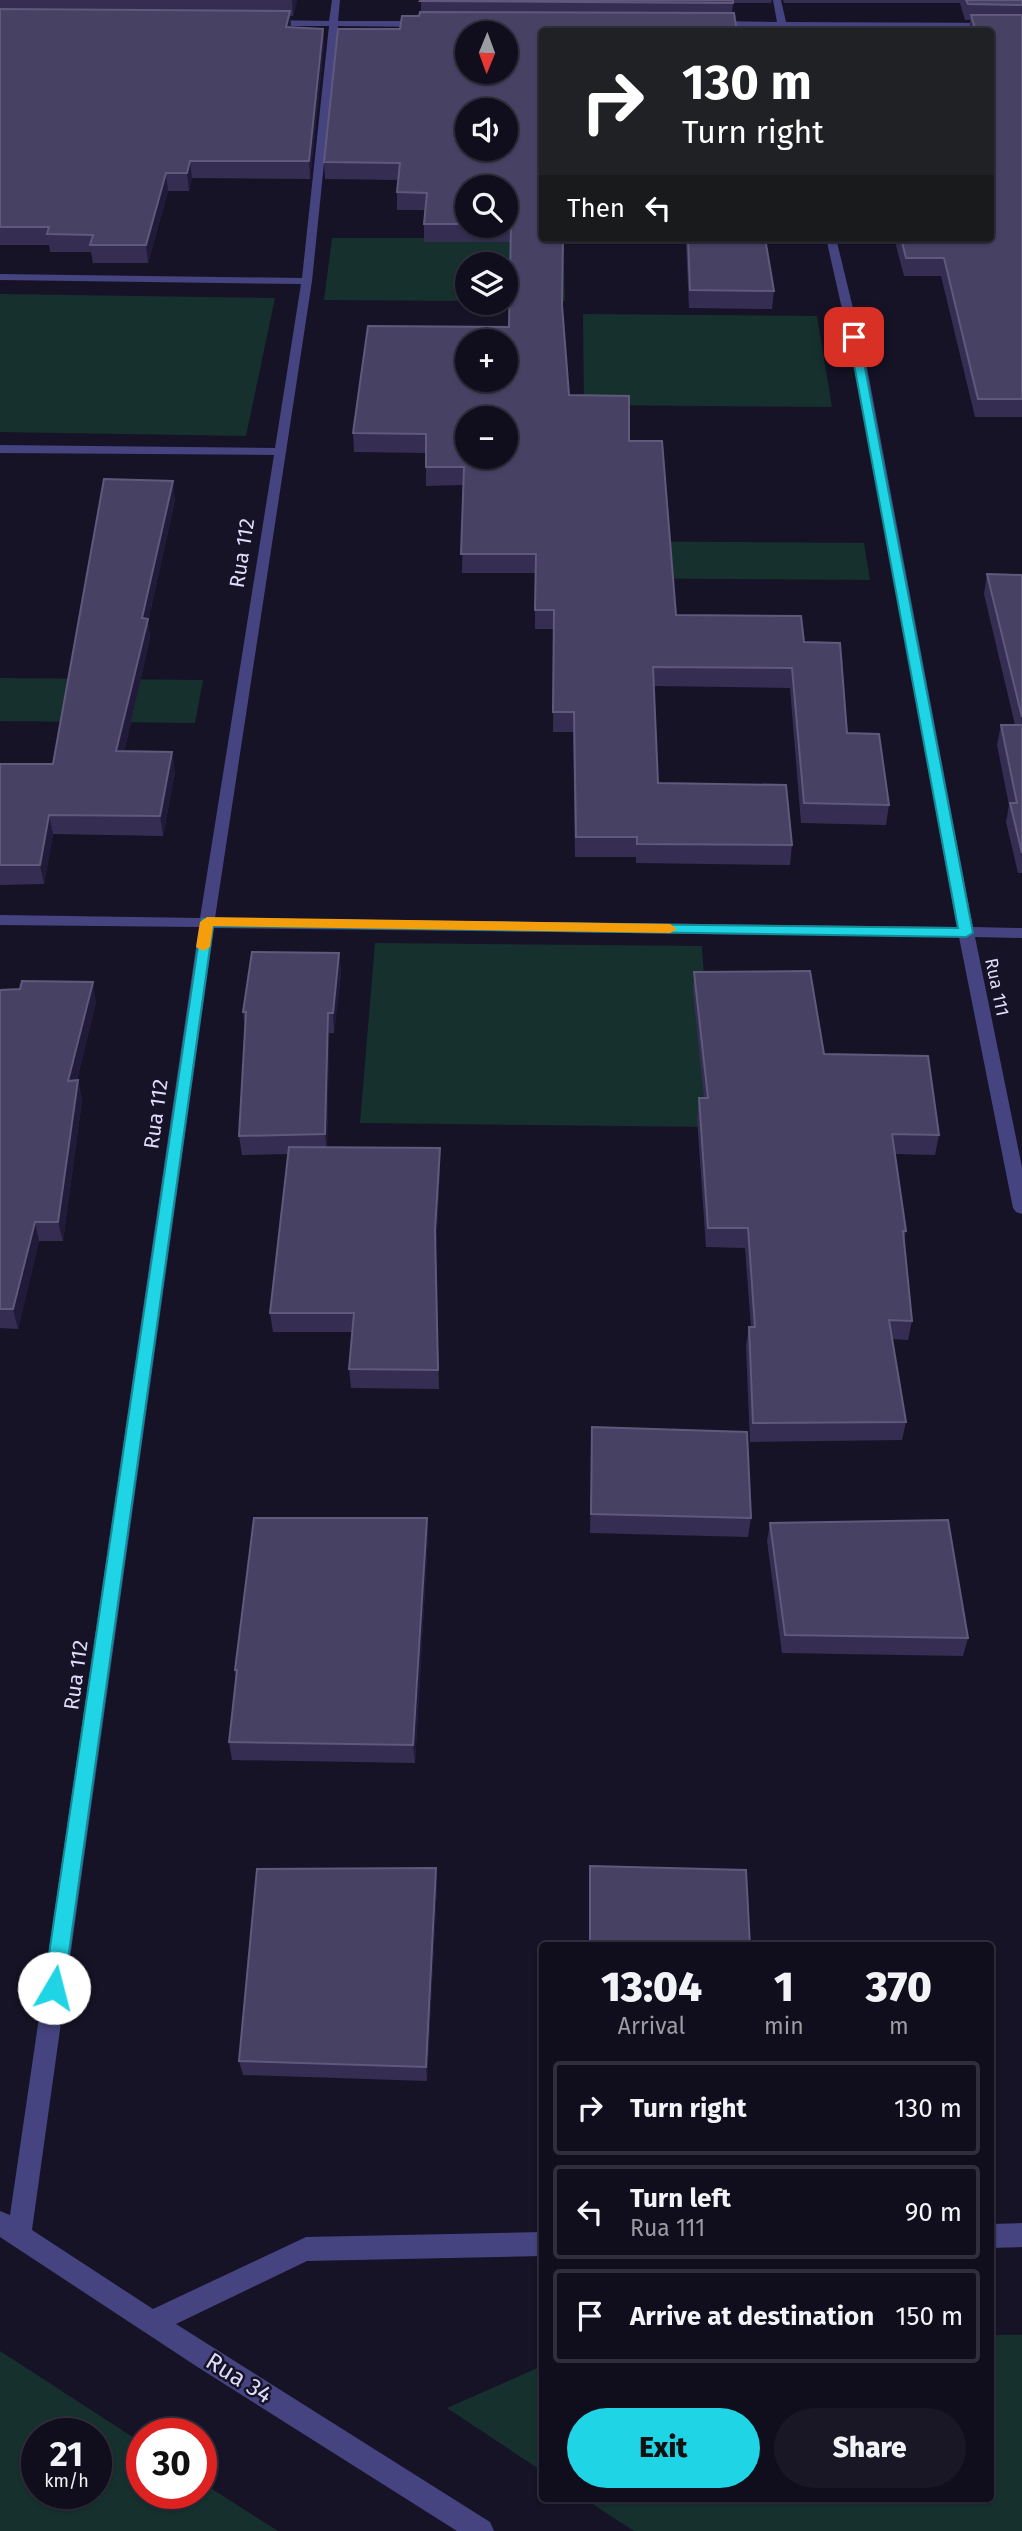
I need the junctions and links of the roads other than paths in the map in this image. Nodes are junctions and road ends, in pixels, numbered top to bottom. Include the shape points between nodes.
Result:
1 (336, 0) edge
2 (777, 0) edge
3 (262, 23) edge
4 (332, 24) junction
5 (441, 24) edge
6 (699, 24) edge
7 (1022, 26) edge
8 (782, 28) edge
9 (832, 242) edge
10 (0, 277) edge
11 (307, 281) junction
12 (0, 449) edge
13 (281, 452) junction
14 (0, 920) edge
15 (207, 922) junction
16 (966, 933) junction
17 (1022, 933) edge
18 (1016, 1149) edge
19 (1022, 1208) edge
20 (9, 2228) edge
21 (1022, 2235) edge
22 (994, 2236) edge
23 (539, 2244) edge
24 (153, 2322) junction
25 (481, 2531) edge

1 - 4 street, Rua 112
2 - 8 street
3 - 4 street
4 - 5 street
4 - 11 street, Rua 112
6 - 8 street
7 - 8 street
9 - 16 street, Rua 111 via 860,362
10 - 11 street
11 - 13 street, Rua 112
12 - 13 street
13 - 15 street, Rua 112
14 - 15 street
15 - 16 street
15 - 20 street, Rua 112
16 - 17 street
16 - 18 street, Rua 111
18 - 19 street, Rua 111
20 - 24 street, Rua 34
21 - 22 street
23 - 24 street via 306,2249
24 - 25 street, Rua 34

